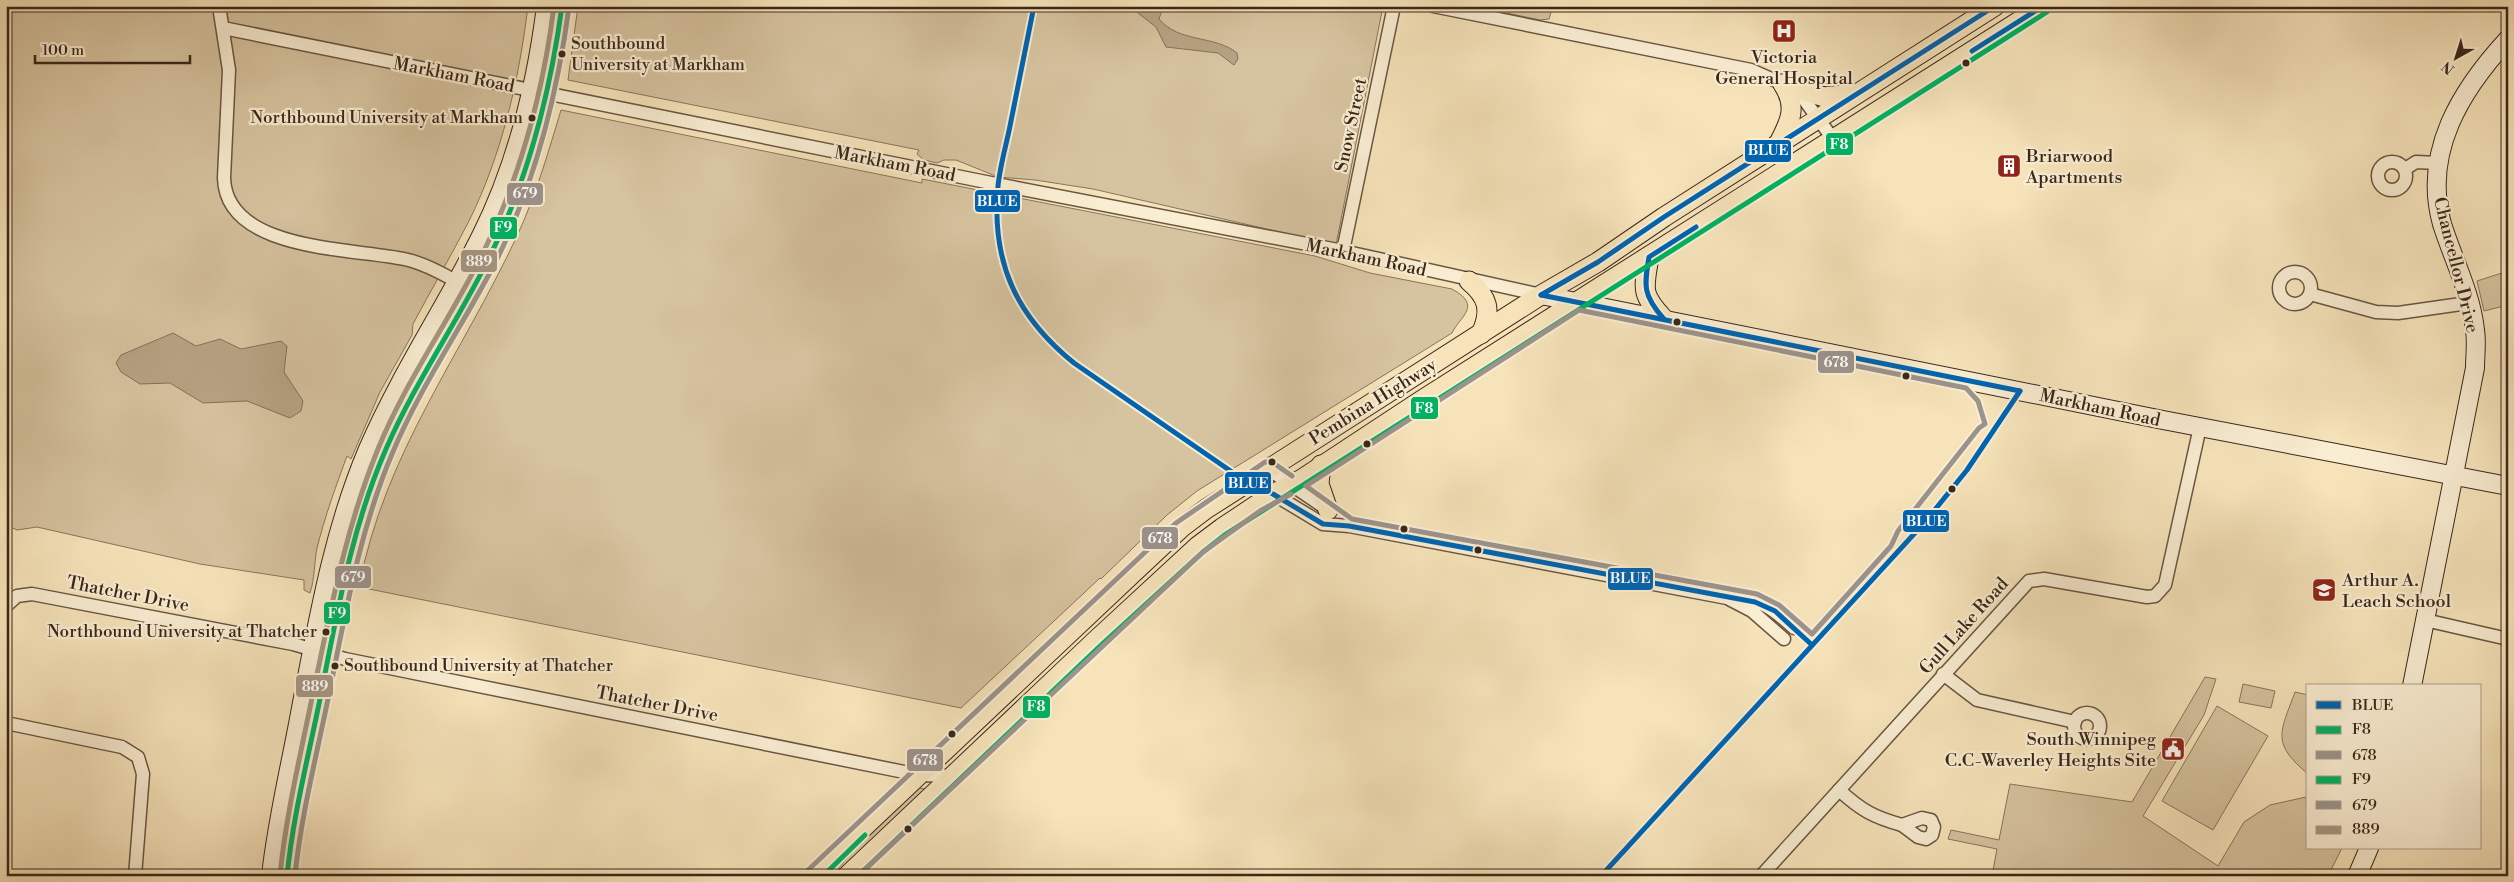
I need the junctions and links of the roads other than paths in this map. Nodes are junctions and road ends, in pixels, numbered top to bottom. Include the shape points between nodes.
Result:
1 (219, 6) edge
2 (546, 6) edge
3 (562, 6) edge
4 (1394, 6) edge
5 (1432, 6) edge
6 (1995, 6) edge
7 (2042, 6) edge
8 (1974, 20) junction
9 (224, 28) junction
10 (2508, 39) edge
11 (1985, 42) junction
12 (1783, 84) junction
13 (541, 92) junction
14 (1860, 92) junction
15 (1819, 119) junction
16 (1833, 140) junction
17 (1778, 144) junction
18 (2438, 162) junction
19 (2405, 169) dead end
20 (1343, 251) junction
21 (1649, 257) junction
22 (1469, 280) junction
23 (457, 282) junction
24 (2310, 294) dead end
25 (1541, 295) junction
26 (1578, 302) junction
27 (2468, 303) junction
28 (1663, 318) junction
29 (1481, 334) junction
30 (2200, 427) junction
31 (1321, 465) junction
32 (1268, 469) junction
33 (2454, 476) junction
34 (1248, 482) junction
35 (1290, 484) junction
36 (2508, 486) edge
37 (1273, 494) junction
38 (1328, 510) junction
39 (1349, 526) junction
40 (1727, 598) junction
41 (6, 606) edge
42 (2425, 620) junction
43 (1794, 628) dead end
44 (1784, 638) dead end
45 (2508, 638) edge
46 (321, 652) junction
47 (1943, 674) junction
48 (2412, 684) edge
49 (2075, 722) dead end
50 (6, 724) edge
51 (919, 775) junction
52 (952, 776) junction
53 (1839, 790) junction
54 (1902, 824) dead end
55 (2368, 850) edge
56 (135, 876) edge
57 (271, 876) edge
58 (287, 876) edge
59 (812, 876) edge
60 (847, 876) edge
61 (1761, 876) edge
62 (2357, 876) edge

1 - 9 street
2 - 13 main road
3 - 13 main road
4 - 20 street, Snow Street
5 - 12 street via 1751,70
6 - 8 main road, Pembina Highway
7 - 11 main road, Pembina Highway
8 - 11 main road
8 - 14 main road, Pembina Highway
9 - 13 street, Markham Road
9 - 23 street via 230,87 224,188 231,207 271,235 404,259
10 - 18 main road, Chancellor Drive via 2462,97 2452,116
11 - 16 main road, Pembina Highway
12 - 14 main road via 1824,97
12 - 15 street via 1804,98
12 - 17 main road via 1790,94 1791,112 1789,124
13 - 20 street, Markham Road
13 - 23 main road via 507,178
13 - 46 main road via 531,157 508,217 488,260 408,405 377,471
14 - 15 main road, Pembina Highway
15 - 16 street
15 - 17 main road, Pembina Highway
16 - 21 main road, Pembina Highway
17 - 25 main road, Pembina Highway via 1598,262
18 - 19 street via 2416,162
18 - 27 main road, Chancellor Drive via 2437,196 2442,222
20 - 22 street, Markham Road
21 - 26 main road, Pembina Highway
21 - 28 main road via 1645,289 1648,302
22 - 25 street, Markham Road
22 - 29 main road via 1486,302 1486,323
23 - 46 main road via 384,415 360,471 336,540
24 - 27 street via 2376,312 2398,313
25 - 26 main road, Markham Road
25 - 29 main road, Pembina Highway
26 - 28 main road, Markham Road
26 - 31 main road, Pembina Highway
27 - 33 main road, Chancellor Drive via 2475,330 2475,368
28 - 30 main road, Markham Road
29 - 32 main road, Pembina Highway
30 - 33 main road, Markham Road
30 - 47 street, Gull Lake Road via 2161,592 2155,596 2138,597 2044,579 2029,581
31 - 35 main road, Pembina Highway
31 - 38 main road via 1319,484
32 - 34 main road, Pembina Highway
32 - 35 street
33 - 36 main road, Markham Road
33 - 42 main road, Chancellor Drive
34 - 37 street
34 - 51 main road, Pembina Highway via 1181,528
35 - 37 main road, Pembina Highway
35 - 38 street
37 - 39 street via 1323,524
37 - 52 main road, Pembina Highway via 1198,546
38 - 39 street
39 - 40 street
40 - 43 street via 1745,598 1769,606
40 - 44 street via 1752,611
41 - 46 street, Thatcher Drive via 17,596 32,594
42 - 45 street
42 - 48 main road, Chancellor Drive
46 - 51 street, Thatcher Drive
46 - 57 main road via 279,818
46 - 58 main road
47 - 49 street via 1977,700
47 - 53 street, Gull Lake Road
50 - 56 street via 122,747 138,757 142,774
51 - 52 street, Thatcher Drive
51 - 59 main road, Pembina Highway
52 - 60 main road, Pembina Highway
53 - 54 street via 1876,818
53 - 61 street, Gull Lake Road
55 - 62 main road

